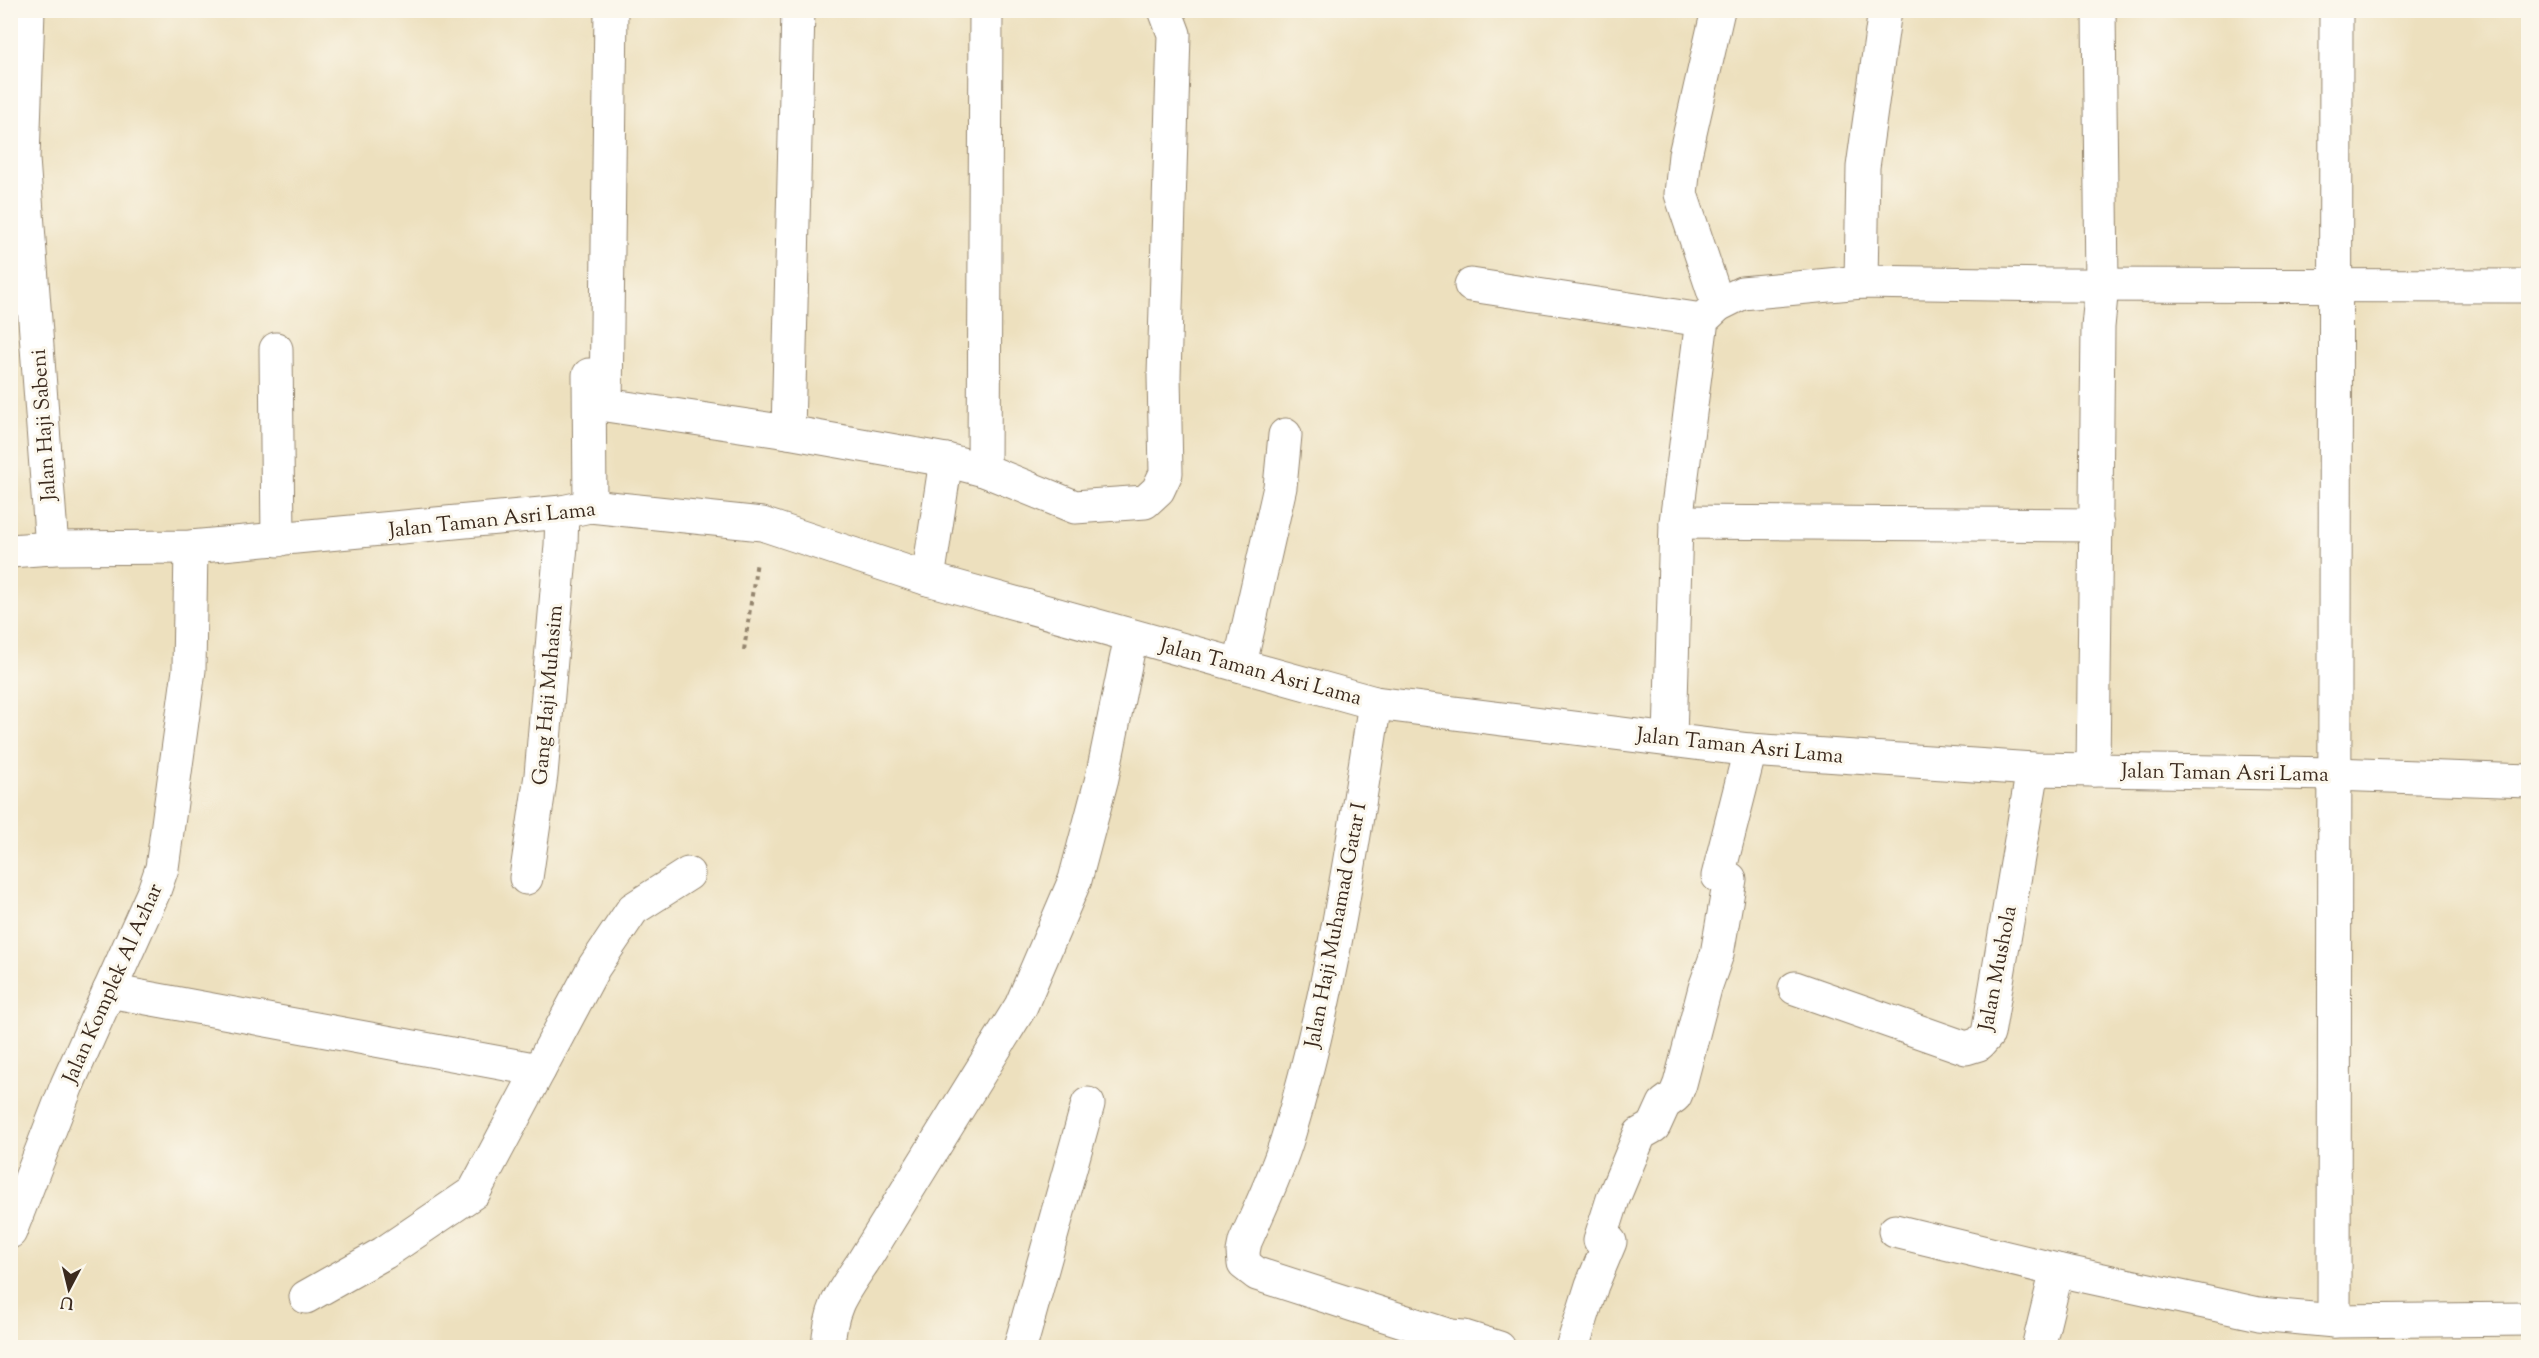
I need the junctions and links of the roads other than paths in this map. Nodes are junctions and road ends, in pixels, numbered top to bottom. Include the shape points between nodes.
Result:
1 (28, 10) edge
2 (611, 10) edge
3 (798, 10) edge
4 (986, 10) edge
5 (1165, 10) edge
6 (1718, 10) edge
7 (1885, 10) edge
8 (2099, 10) edge
9 (2336, 10) edge
10 (17, 160) edge
11 (592, 166) dead end
12 (1862, 282) junction
13 (2336, 284) junction
14 (1471, 285) dead end
15 (2102, 285) junction
16 (2529, 286) edge
17 (1710, 312) junction
18 (276, 349) dead end
19 (788, 432) junction
20 (1286, 435) dead end
21 (946, 460) junction
22 (984, 470) junction
23 (576, 509) junction
24 (1677, 522) junction
25 (2097, 525) junction
26 (278, 540) junction
27 (191, 547) junction
28 (52, 548) junction
29 (10, 551) edge
30 (928, 579) junction
31 (1131, 636) junction
32 (1240, 664) junction
33 (1375, 703) junction
34 (1670, 738) junction
35 (1750, 750) junction
36 (2033, 769) junction
37 (2093, 770) junction
38 (2334, 774) junction
39 (2529, 781) edge
40 (687, 874) dead end
41 (526, 878) dead end
42 (1795, 988) dead end
43 (109, 991) junction
44 (539, 1070) junction
45 (1088, 1104) dead end
46 (1895, 1231) dead end
47 (10, 1232) edge
48 (2057, 1270) junction
49 (306, 1297) dead end
50 (2529, 1319) edge
51 (2334, 1321) junction
52 (1448, 1342) edge
53 (828, 1347) edge
54 (1020, 1347) edge
55 (1500, 1347) edge
56 (1572, 1347) edge
57 (2038, 1347) edge

1 - 10 street, Jalan Haji Sabeni
2 - 19 street via 606,405
3 - 19 street
4 - 22 street
5 - 22 street via 1174,34 1164,376 1166,473 1158,490 1145,502 1075,507
6 - 17 street via 1681,186
7 - 12 street via 1863,167
8 - 15 street
9 - 13 street
10 - 28 street, Jalan Haji Sabeni
11 - 23 street, Gang Haji Muhasim via 588,480
12 - 15 street
12 - 17 street via 1742,293
13 - 15 street
13 - 16 street
13 - 38 street
14 - 17 street
15 - 25 street via 2098,327
17 - 24 street
18 - 26 street
19 - 21 street
20 - 32 street via 1281,487
21 - 22 street
21 - 30 street
23 - 26 street, Jalan Taman Asri Lama
23 - 30 street, Jalan Taman Asri Lama via 762,524
23 - 41 street, Gang Haji Muhasim via 561,545 541,775
24 - 25 street
24 - 34 street
25 - 37 street
26 - 27 street, Jalan Taman Asri Lama
27 - 28 street, Jalan Taman Asri Lama
27 - 43 street, Jalan Komplek Al Azhar via 189,670 162,868
28 - 29 street, Jalan Taman Asri Lama
30 - 31 street, Jalan Taman Asri Lama
31 - 32 street, Jalan Taman Asri Lama
31 - 53 street via 1102,778 1075,880 1015,1016 840,1295 830,1322
32 - 33 street, Jalan Taman Asri Lama
33 - 34 street, Jalan Taman Asri Lama
33 - 52 street, Jalan Haji Muhamad Gatar I via 1324,999 1287,1138 1243,1252 1244,1264 1257,1274
34 - 35 street, Jalan Taman Asri Lama
35 - 36 street, Jalan Taman Asri Lama
35 - 56 street via 1718,876 1730,879 1717,954 1680,1084 1664,1104 1654,1126 1640,1134 1613,1199 1600,1240 1610,1242
36 - 37 street, Jalan Taman Asri Lama
36 - 42 street, Jalan Mushola via 1988,1034 1979,1044 1966,1048
37 - 38 street, Jalan Taman Asri Lama
38 - 39 street, Jalan Taman Asri Lama
38 - 51 street
40 - 44 street via 633,909 594,967
43 - 44 street
43 - 47 street, Jalan Komplek Al Azhar via 67,1085
44 - 49 street via 474,1192 384,1253
45 - 54 street
46 - 48 street
48 - 51 street via 2259,1314
48 - 57 street
50 - 51 street
52 - 55 street via 1464,1337

